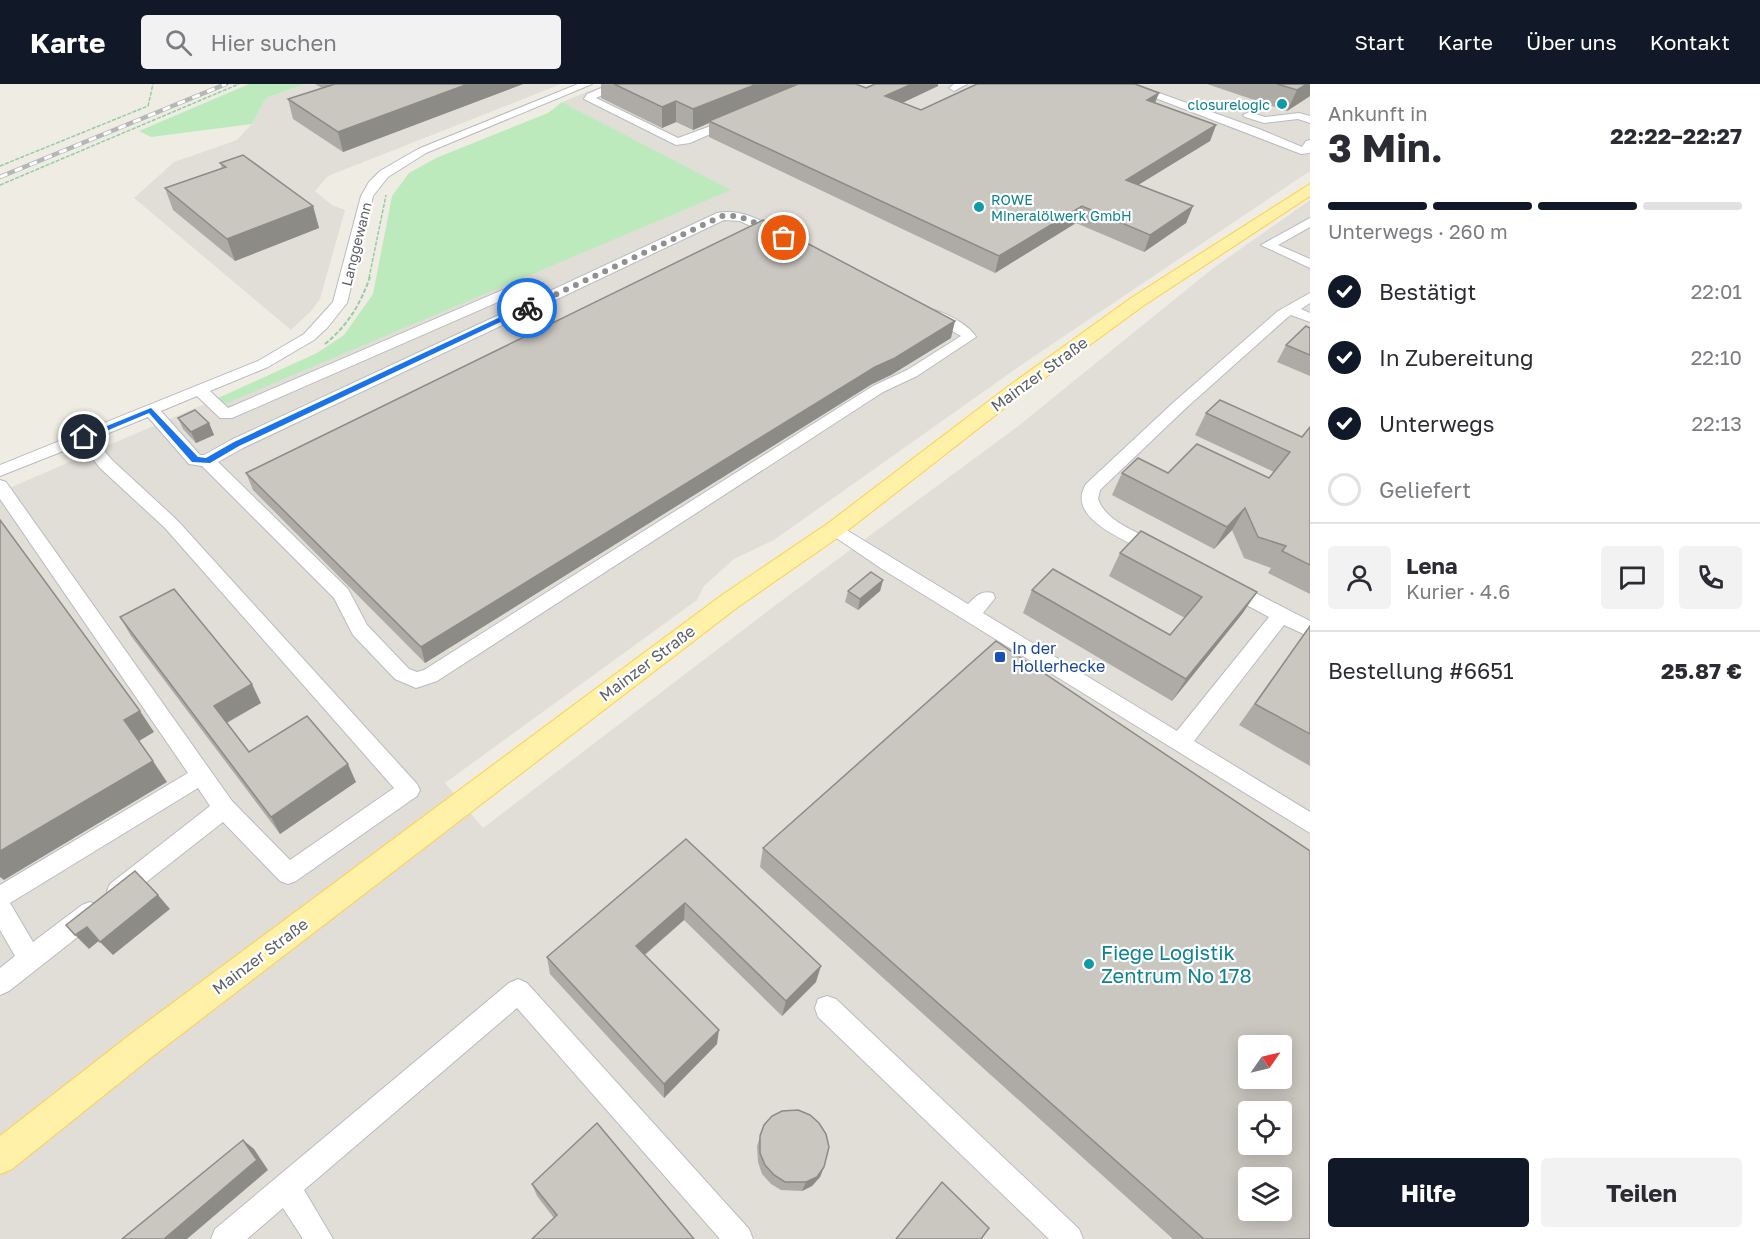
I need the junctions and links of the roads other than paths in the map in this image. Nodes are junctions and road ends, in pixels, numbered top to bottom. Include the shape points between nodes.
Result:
1 (587, 84) edge
2 (621, 84) edge
3 (1124, 84) edge
4 (1310, 109) edge
5 (748, 115) edge
6 (1249, 115) dead end
7 (1304, 118) edge
8 (1307, 147) edge
9 (1310, 189) edge
10 (1310, 222) edge
11 (797, 245) edge
12 (1310, 264) edge
13 (536, 293) dead end
14 (1310, 297) edge
15 (913, 304) edge
16 (1291, 310) junction
17 (464, 312) junction
18 (1310, 318) edge
19 (478, 321) dead end
20 (434, 325) junction
21 (447, 335) dead end
22 (402, 339) junction
23 (415, 350) dead end
24 (369, 353) junction
25 (383, 365) dead end
26 (334, 368) junction
27 (349, 381) dead end
28 (298, 383) junction
29 (199, 390) junction
30 (314, 398) dead end
31 (262, 399) junction
32 (151, 410) junction
33 (280, 413) dead end
34 (226, 415) junction
35 (242, 430) dead end
36 (84, 437) junction
37 (207, 461) junction
38 (0, 471) edge
39 (0, 486) edge
40 (835, 529) junction
41 (1171, 556) edge
42 (1210, 577) edge
43 (986, 598) dead end
44 (970, 613) junction
45 (1281, 615) junction
46 (1310, 630) edge
47 (1180, 743) junction
48 (200, 776) junction
49 (224, 808) junction
50 (1310, 823) edge
51 (0, 897) edge
52 (0, 908) edge
53 (30, 959) junction
54 (0, 983) edge
55 (827, 1008) dead end
56 (0, 1157) edge
57 (286, 1188) junction
58 (225, 1239) edge
59 (319, 1239) edge
60 (739, 1239) edge
61 (1069, 1239) edge

1 - 29 street, Langgewann via 422,152 384,174 367,196 344,292 331,315 309,337 281,355
2 - 5 street via 589,99 676,142
3 - 8 street
4 - 7 street
6 - 7 street via 1264,120
9 - 40 main road, Mainzer Straße via 1137,302
10 - 12 street via 1268,245
11 - 37 street via 744,218 722,216
13 - 17 street via 524,286 500,303
14 - 16 street
15 - 37 street via 966,331 969,338 878,389 430,676 416,680 402,674 360,630 341,594
16 - 18 street
16 - 41 street via 1180,405 1088,495 1093,511 1101,519
17 - 19 street
17 - 20 street
20 - 21 street
20 - 22 street
22 - 23 street
22 - 24 street
24 - 25 street
24 - 26 street
26 - 27 street
26 - 28 street
28 - 30 street
28 - 31 street
29 - 32 street, Langgewann
29 - 34 street
31 - 33 street
31 - 34 street
32 - 36 street, Langgewann
32 - 37 street via 195,460
34 - 35 street
36 - 38 street, Langgewann
36 - 49 street via 106,464 171,524 410,790 288,874
39 - 48 street
40 - 44 street
40 - 56 main road, Mainzer Straße via 656,656
42 - 45 street
43 - 44 street
44 - 47 street
45 - 46 street
45 - 47 street
47 - 50 street
48 - 49 street
48 - 51 street
49 - 53 street
52 - 53 street
53 - 54 street
55 - 61 street
57 - 58 street
57 - 59 street
57 - 60 street via 518,991

